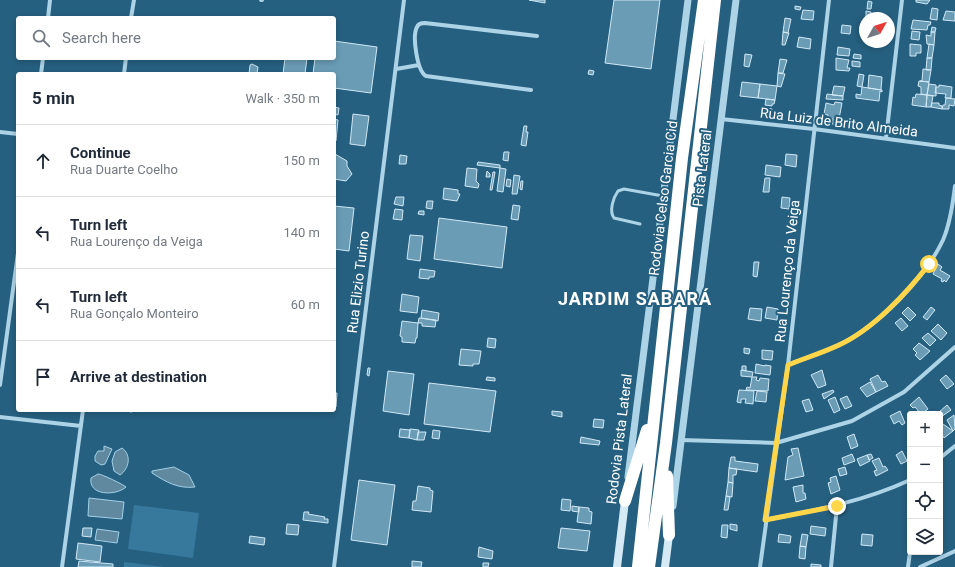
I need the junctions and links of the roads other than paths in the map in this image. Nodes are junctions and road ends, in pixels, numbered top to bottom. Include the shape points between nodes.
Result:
1 (50, 0) edge
2 (134, 0) edge
3 (404, 0) edge
4 (688, 0) edge
5 (704, 0) edge
6 (715, 0) edge
7 (736, 0) edge
8 (829, 0) edge
9 (902, 0) edge
10 (48, 16) edge
11 (131, 16) edge
12 (537, 36) dead end
13 (43, 60) edge
14 (126, 60) edge
15 (419, 65) junction
16 (396, 69) junction
17 (42, 72) edge
18 (124, 72) edge
19 (531, 90) dead end
20 (721, 118) junction
21 (814, 128) junction
22 (0, 132) edge
23 (16, 134) edge
24 (886, 138) junction
25 (955, 148) edge
26 (955, 186) edge
27 (663, 196) junction
28 (640, 224) dead end
29 (16, 268) edge
30 (955, 349) edge
31 (788, 365) junction
32 (0, 385) edge
33 (655, 404) junction
34 (82, 412) edge
35 (0, 417) edge
36 (80, 426) junction
37 (681, 440) junction
38 (666, 443) junction
39 (776, 443) junction
40 (955, 446) edge
41 (943, 456) edge
42 (907, 481) edge
43 (625, 501) junction
44 (837, 506) junction
45 (765, 520) junction
46 (669, 535) junction
47 (955, 551) edge
48 (910, 555) edge
49 (62, 567) edge
50 (334, 567) edge
51 (617, 567) edge
52 (638, 567) edge
53 (649, 567) edge
54 (665, 567) edge
55 (760, 567) edge
56 (831, 567) edge
57 (908, 567) edge
58 (920, 567) edge

1 - 10 street
2 - 11 street
3 - 16 street, Rua Elizio Turino
4 - 27 street
5 - 33 highway, Rodovia Celso Garcia Cid via 682,158
6 - 38 highway, Rodovia Celso Garcia Cid
7 - 20 street, Pista Lateral
8 - 21 street, Rua Lourenço da Veiga
9 - 24 street
12 - 15 street via 420,24 416,28 415,45
13 - 17 street
14 - 18 street
15 - 16 street
15 - 19 street via 422,74 426,76
16 - 50 street, Rua Elizio Turino
20 - 21 street, Rua Luiz de Brito Almeida
20 - 37 street, Pista Lateral
21 - 24 street, Rua Luiz de Brito Almeida
21 - 31 street, Rua Lourenço da Veiga
22 - 23 street
24 - 25 street, Rua Luiz de Brito Almeida
26 - 31 street via 944,239 913,286 879,319 840,344
27 - 28 lane via 624,189 618,191 612,216
27 - 43 street, Rodovia Pista Lateral
29 - 32 street
30 - 39 street via 904,392 852,421
31 - 39 street, Rua Lourenço da Veiga
33 - 43 highway
33 - 52 highway, Rodovia Celso Garcia Cid
34 - 36 street
35 - 36 street
36 - 49 street
37 - 39 street
37 - 46 street
38 - 46 highway
38 - 53 highway, Rodovia Celso Garcia Cid
39 - 45 street, Rua Lourenço da Veiga
40 - 41 street
42 - 44 street
43 - 51 main road, Rodovia Pista Lateral
44 - 45 street
44 - 56 street
45 - 55 street, Rua Lourenço da Veiga
46 - 54 main road
47 - 58 street
48 - 57 street

